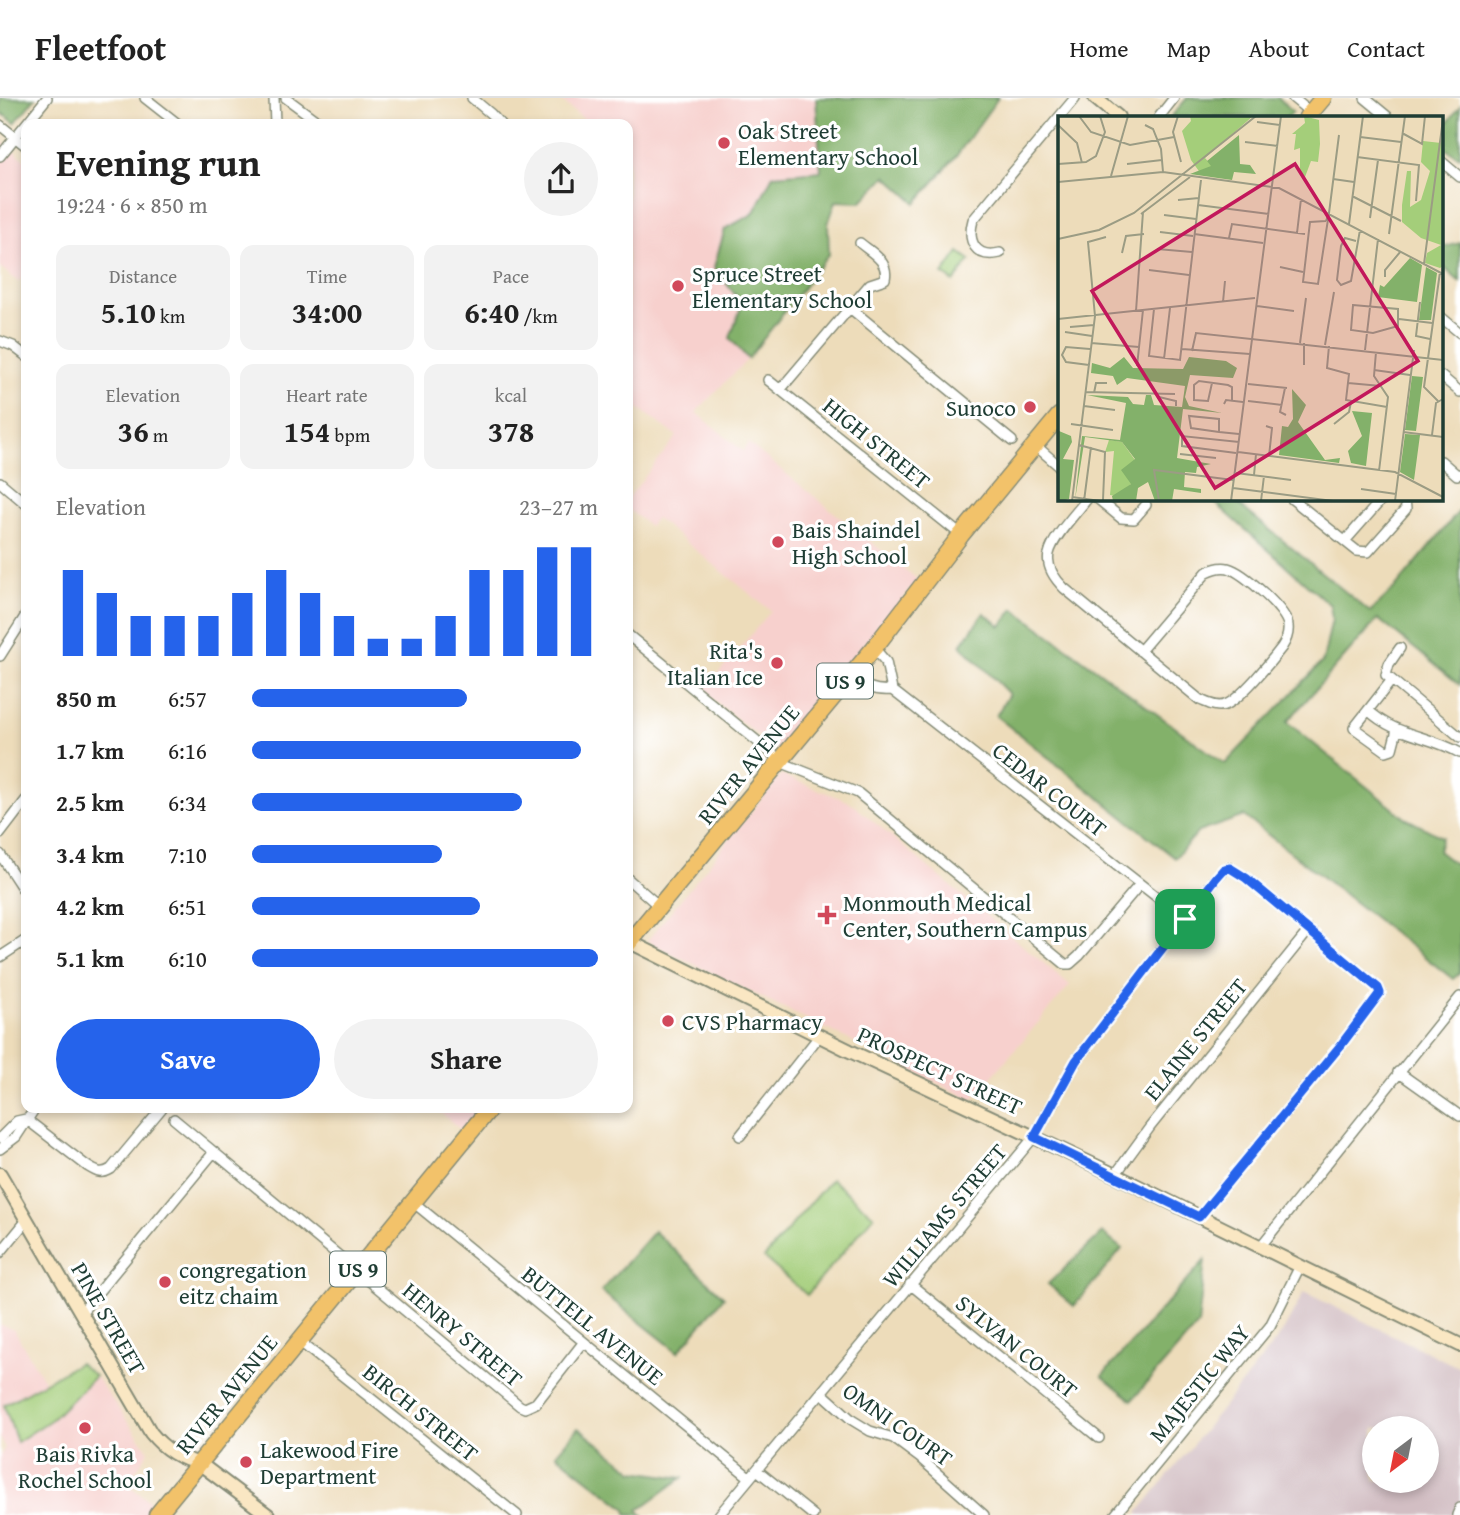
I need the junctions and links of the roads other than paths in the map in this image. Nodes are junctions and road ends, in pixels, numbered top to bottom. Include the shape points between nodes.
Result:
1 (47, 98) edge
2 (145, 98) edge
3 (274, 98) edge
4 (286, 98) edge
5 (1075, 98) edge
6 (1095, 98) edge
7 (1174, 98) edge
8 (1293, 98) edge
9 (1323, 98) edge
10 (1365, 98) edge
11 (477, 100) edge
12 (1309, 115) edge
13 (1060, 116) edge
14 (1117, 116) edge
15 (1160, 116) edge
16 (1387, 116) edge
17 (1058, 118) edge
18 (30, 119) edge
19 (172, 119) edge
20 (275, 119) edge
21 (314, 119) edge
22 (495, 119) edge
23 (0, 125) edge
24 (21, 130) edge
25 (15, 137) junction
26 (21, 142) edge
27 (0, 156) edge
28 (1442, 162) edge
29 (1460, 177) edge
30 (860, 243) dead end
31 (1000, 253) dead end
32 (850, 307) junction
33 (1442, 318) edge
34 (1460, 333) edge
35 (0, 341) edge
36 (21, 352) edge
37 (1442, 377) edge
38 (768, 380) dead end
39 (779, 390) junction
40 (1460, 392) edge
41 (1058, 417) edge
42 (1012, 441) dead end
43 (1035, 445) junction
44 (1442, 462) edge
45 (1058, 465) edge
46 (1460, 474) edge
47 (0, 482) edge
48 (21, 500) edge
49 (1086, 500) edge
50 (1099, 500) edge
51 (1293, 500) edge
52 (1381, 500) edge
53 (1405, 500) edge
54 (1146, 505) dead end
55 (961, 535) junction
56 (1345, 541) junction
57 (21, 623) edge
58 (633, 639) edge
59 (874, 648) junction
60 (1400, 648) dead end
61 (1140, 651) junction
62 (0, 656) edge
63 (849, 676) junction
64 (1391, 681) junction
65 (892, 690) junction
66 (1368, 710) junction
67 (1397, 730) junction
68 (1460, 737) edge
69 (1460, 753) edge
70 (781, 760) junction
71 (21, 807) edge
72 (0, 834) edge
73 (0, 854) edge
74 (633, 883) edge
75 (1140, 884) junction
76 (21, 886) edge
77 (660, 906) junction
78 (1185, 919) junction
79 (1309, 930) junction
80 (633, 938) edge
81 (21, 943) edge
82 (633, 945) edge
83 (0, 957) edge
84 (1460, 997) edge
85 (820, 1035) junction
86 (1398, 1072) junction
87 (31, 1113) edge
88 (158, 1113) edge
89 (486, 1113) edge
90 (1460, 1116) edge
91 (26, 1119) junction
92 (174, 1119) dead end
93 (740, 1136) dead end
94 (1034, 1137) junction
95 (0, 1138) edge
96 (0, 1149) edge
97 (214, 1152) junction
98 (0, 1174) edge
99 (1115, 1175) junction
100 (413, 1202) junction
101 (1199, 1217) junction
102 (27, 1220) junction
103 (1260, 1247) junction
104 (0, 1253) edge
105 (1300, 1266) junction
106 (356, 1271) junction
107 (910, 1284) junction
108 (81, 1313) junction
109 (299, 1341) junction
110 (583, 1343) junction
111 (1460, 1345) edge
112 (821, 1393) junction
113 (1099, 1438) dead end
114 (200, 1463) junction
115 (757, 1470) junction
116 (749, 1477) junction
117 (1460, 1508) edge
118 (157, 1515) edge
119 (268, 1515) edge
120 (517, 1515) edge
121 (719, 1515) edge
122 (813, 1515) edge
123 (984, 1515) edge
124 (1115, 1515) edge
125 (1457, 1515) edge

1 - 18 street
2 - 19 street
3 - 20 street
4 - 21 street
5 - 13 street
6 - 14 street
7 - 15 street
8 - 12 street
9 - 12 highway
10 - 16 street
11 - 22 street
17 - 31 street via 973,220 972,244 984,253
23 - 25 street
24 - 25 street
25 - 26 street
25 - 27 street
28 - 29 street
30 - 32 street via 887,271 885,279 870,284
32 - 39 street
32 - 42 street
33 - 34 street
35 - 36 street
37 - 40 street
38 - 39 street, HIGH STREET
39 - 55 street, HIGH STREET
41 - 43 highway, RIVER AVENUE / US 9
43 - 45 street
43 - 55 highway, RIVER AVENUE / US 9
44 - 46 street
47 - 48 street
49 - 61 street via 1055,541 1049,568 1063,588
50 - 54 street via 1121,518 1133,519
51 - 56 street
52 - 56 street
53 - 56 street via 1406,509 1368,552 1357,551
55 - 59 highway, RIVER AVENUE / US 9
57 - 62 street
58 - 70 street
59 - 63 highway, RIVER AVENUE / US 9
59 - 65 street via 886,662
60 - 64 street via 1385,671
61 - 61 street via 1200,700 1225,705 1236,699 1282,646 1289,628 1283,611 1241,576 1217,568 1207,572
63 - 65 street, CEDAR COURT via 874,689
63 - 70 highway, RIVER AVENUE / US 9
64 - 66 street
64 - 68 street
65 - 75 street, CEDAR COURT
66 - 67 street
66 - 67 street via 1354,728 1387,751 1392,749
67 - 69 street
70 - 75 street via 858,793 1065,964 1079,956
70 - 77 highway, RIVER AVENUE / US 9
71 - 72 street
73 - 76 street
74 - 77 street
75 - 78 street, CEDAR COURT
77 - 80 highway, RIVER AVENUE / US 9
78 - 79 street, WILLIAMS STREET via 1224,869 1236,871
78 - 94 street, WILLIAMS STREET via 1076,1061
79 - 99 street, ELAINE STREET
79 - 101 street via 1380,993
81 - 83 street
82 - 85 street, PROSPECT STREET
84 - 86 street
85 - 93 street
85 - 94 street, PROSPECT STREET
86 - 90 street
86 - 103 street
87 - 91 street
88 - 91 street via 105,1173 87,1166
89 - 100 highway, RIVER AVENUE / US 9
91 - 95 street via 17,1121
91 - 96 street via 16,1137
92 - 97 street, HENRY STREET
94 - 99 street, PROSPECT STREET
94 - 107 street, WILLIAMS STREET
97 - 106 street, HENRY STREET
97 - 108 street
98 - 102 street, PINE STREET
99 - 101 street, PROSPECT STREET
100 - 106 highway, RIVER AVENUE / US 9
100 - 110 street, BUTTELL AVENUE
101 - 103 street, PROSPECT STREET
102 - 104 street
102 - 108 street, PINE STREET
103 - 105 street, PROSPECT STREET
105 - 111 street, PROSPECT STREET
105 - 124 street, MAJESTIC WAY via 1270,1326
106 - 109 highway, RIVER AVENUE / US 9
106 - 110 street, HENRY STREET via 525,1408 536,1403
107 - 112 street, WILLIAMS STREET
107 - 113 street, SYLVAN COURT
108 - 114 street, PINE STREET via 151,1433 170,1451
109 - 114 highway, RIVER AVENUE / US 9
109 - 120 street, BIRCH STREET
110 - 116 street, BUTTELL AVENUE
112 - 115 street, WILLIAMS STREET
112 - 123 street, OMNI COURT via 852,1420 893,1438 920,1458
114 - 118 highway, RIVER AVENUE / US 9
114 - 119 street, PINE STREET
115 - 116 street, WILLIAMS STREET
115 - 122 street
116 - 121 street, WILLIAMS STREET
117 - 125 street

